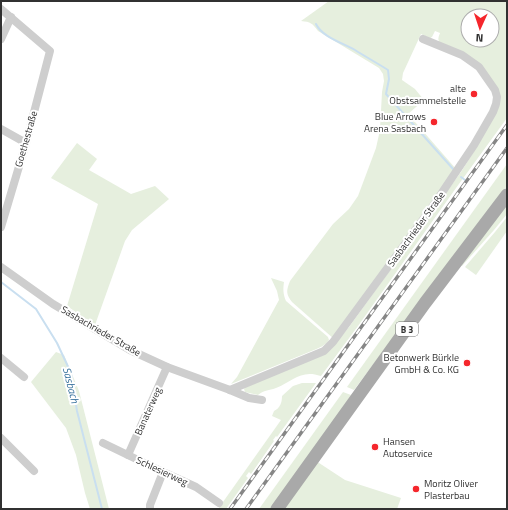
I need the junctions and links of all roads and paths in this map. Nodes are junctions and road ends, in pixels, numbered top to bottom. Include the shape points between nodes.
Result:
1 (1, 9) edge
2 (11, 17) junction
3 (1, 39) edge
4 (423, 39) dead end
5 (1, 129) edge
6 (26, 143) junction
7 (507, 195) edge
8 (1, 227) edge
9 (1, 267) edge
10 (1, 358) edge
11 (167, 366) junction
12 (24, 377) dead end
13 (230, 390) junction
14 (262, 400) dead end
15 (1, 438) edge
16 (103, 443) dead end
17 (128, 455) junction
18 (34, 471) dead end
19 (163, 472) junction
20 (219, 503) dead end
21 (150, 509) edge
22 (277, 509) edge

1 - 2 street
2 - 3 street
2 - 6 street, Goethestraße via 50,51
4 - 13 street, Sasbachrieder Straße via 462,55 479,67 495,90 497,98 493,112 435,203 333,342 324,350
5 - 6 street
6 - 8 street, Goethestraße
7 - 22 main road, B 3 via 425,303
9 - 11 street, Sasbachrieder Straße via 53,304 130,350
10 - 12 street
11 - 13 street, Sasbachrieder Straße
11 - 17 street, Banaterweg
13 - 14 street, Sasbachrieder Straße
15 - 18 street
16 - 17 street, Schlesierweg
17 - 19 street, Schlesierweg
19 - 20 street, Schlesierweg via 196,487
19 - 21 street

